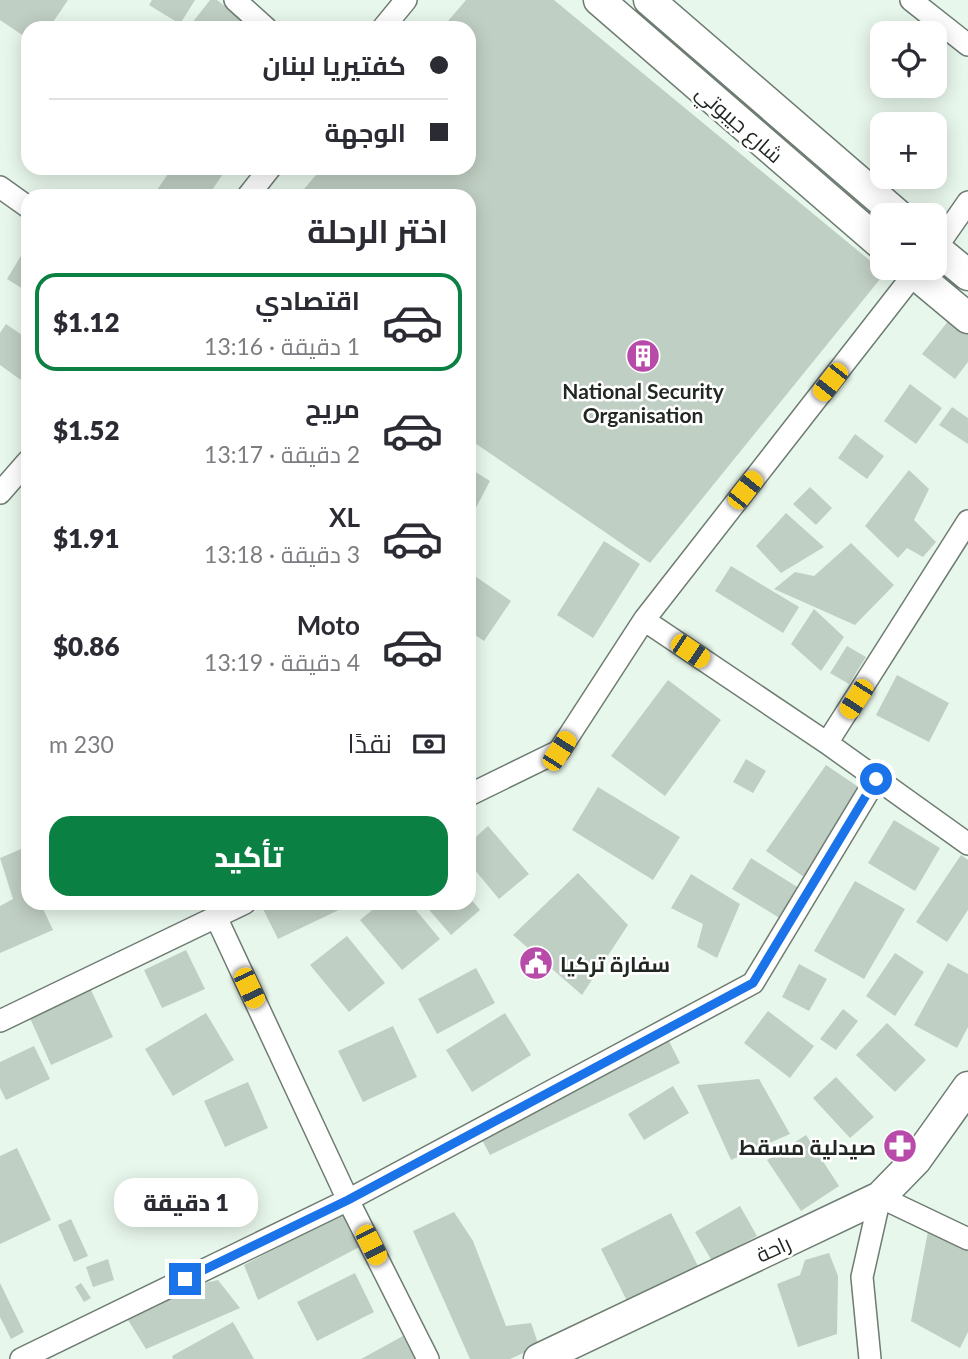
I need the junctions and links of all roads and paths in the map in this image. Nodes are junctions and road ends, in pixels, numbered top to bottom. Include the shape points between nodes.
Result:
1 (235, 0) edge
2 (406, 0) edge
3 (599, 0) edge
4 (649, 0) edge
5 (911, 0) edge
6 (258, 21) edge
7 (389, 21) edge
8 (968, 46) edge
9 (264, 175) edge
10 (0, 187) edge
11 (254, 189) edge
12 (21, 202) edge
13 (968, 202) edge
14 (884, 203) edge
15 (947, 231) edge
16 (870, 236) edge
17 (947, 257) edge
18 (968, 275) edge
19 (904, 280) edge
20 (922, 280) edge
21 (968, 318) edge
22 (21, 469) edge
23 (0, 494) edge
24 (968, 521) edge
25 (644, 620) junction
26 (827, 743) junction
27 (876, 779) junction
28 (476, 791) edge
29 (968, 844) edge
30 (230, 910) edge
31 (216, 917) junction
32 (0, 1021) edge
33 (968, 1087) edge
34 (880, 1197) junction
35 (348, 1200) junction
36 (968, 1239) edge
37 (21, 1359) edge
38 (428, 1359) edge
39 (539, 1359) edge
40 (870, 1359) edge

1 - 6 street
2 - 7 street
3 - 16 street, شارع جيبوتي
4 - 14 street, شارع جيبوتي
5 - 8 street
9 - 11 street
10 - 12 street
13 - 15 street
17 - 18 street
19 - 25 street
20 - 21 street
22 - 23 street
24 - 26 street
25 - 26 street
25 - 28 street via 559,751
26 - 27 street
27 - 29 street
27 - 35 street via 753,983
30 - 31 street
31 - 32 street
31 - 35 street
33 - 34 street, راحة via 916,1160
34 - 36 street
34 - 39 street, راحة
34 - 40 street via 862,1277
35 - 37 street
35 - 38 street

